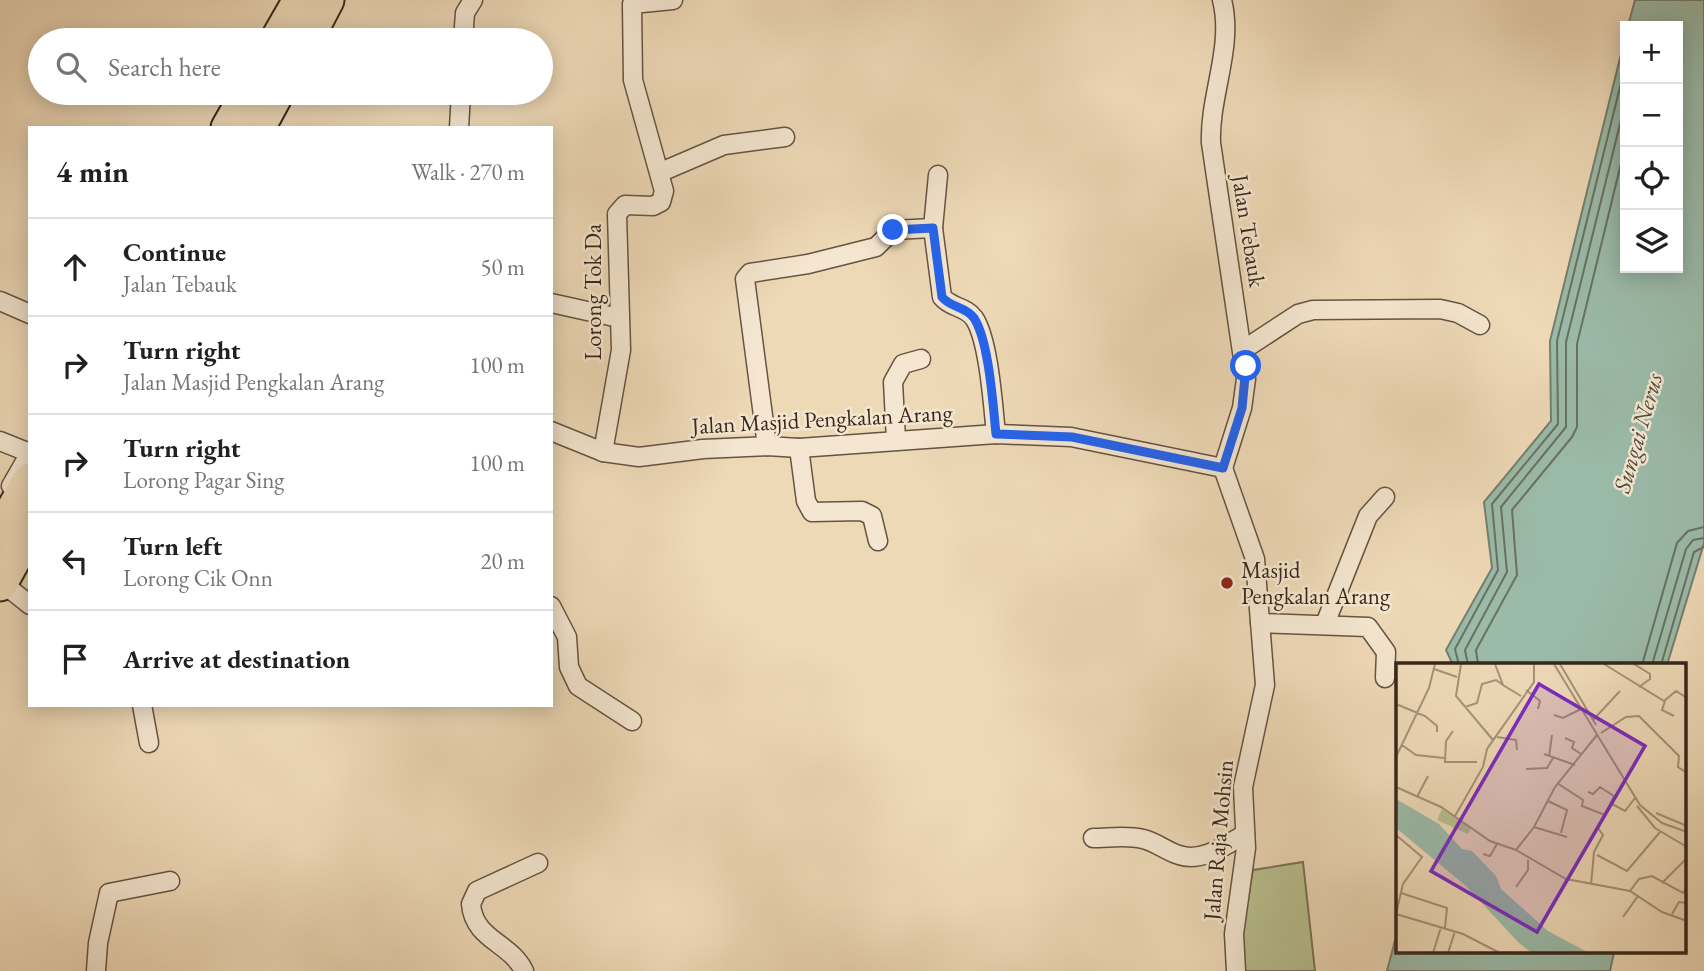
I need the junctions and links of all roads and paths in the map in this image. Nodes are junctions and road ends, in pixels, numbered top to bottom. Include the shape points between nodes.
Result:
1 (287, 0) edge
2 (300, 0) edge
3 (327, 0) edge
4 (473, 0) edge
5 (673, 0) edge
6 (1222, 0) edge
7 (628, 2) edge
8 (271, 28) edge
9 (284, 28) edge
10 (312, 28) edge
11 (464, 28) edge
12 (227, 105) edge
13 (240, 105) edge
14 (270, 105) edge
15 (460, 105) edge
16 (215, 126) edge
17 (229, 126) edge
18 (259, 126) edge
19 (459, 126) edge
20 (785, 137) dead end
21 (661, 172) junction
22 (938, 175) dead end
23 (933, 228) junction
24 (0, 301) edge
25 (553, 303) edge
26 (28, 313) edge
27 (619, 318) junction
28 (1480, 325) dead end
29 (1243, 349) junction
30 (921, 359) dead end
31 (553, 432) edge
32 (996, 434) junction
33 (0, 440) edge
34 (896, 440) junction
35 (767, 446) junction
36 (799, 449) junction
37 (28, 452) edge
38 (603, 452) junction
39 (28, 456) edge
40 (1223, 468) junction
41 (28, 484) edge
42 (1385, 497) dead end
43 (0, 505) edge
44 (0, 533) edge
45 (28, 534) edge
46 (878, 541) dead end
47 (1, 583) edge
48 (28, 603) edge
49 (553, 610) edge
50 (1260, 623) junction
51 (1325, 624) junction
52 (1385, 678) dead end
53 (142, 707) edge
54 (632, 721) dead end
55 (149, 743) dead end
56 (1245, 834) junction
57 (1093, 838) dead end
58 (538, 863) dead end
59 (170, 881) dead end
60 (96, 971) edge
61 (524, 971) edge
62 (1236, 971) edge

1 - 8 street
2 - 9 highway
3 - 10 highway
4 - 11 street via 465,13
5 - 7 street, Lorong Tok Da
6 - 29 street, Jalan Tebauk via 1225,41 1210,125 1211,144
7 - 21 street, Lorong Tok Da via 633,80
12 - 16 street
13 - 17 highway
14 - 18 highway
15 - 19 street
20 - 21 street via 724,145
21 - 27 street, Lorong Tok Da via 661,202 625,205 617,214
22 - 23 street
23 - 32 street via 942,297 975,320 986,360
23 - 35 street via 893,230 876,247 750,273 745,279
24 - 26 street
25 - 27 street
27 - 38 street, Lorong Tok Da via 621,350
28 - 29 street via 1440,309 1313,310 1298,314
29 - 40 street, Jalan Tebauk via 1246,379 1242,408
30 - 34 street via 903,365 893,382
31 - 38 street, Jalan Masjid Pengkalan Arang
32 - 34 street, Jalan Masjid Pengkalan Arang
32 - 40 street, Jalan Masjid Pengkalan Arang via 1072,437
33 - 37 street
34 - 36 street, Jalan Masjid Pengkalan Arang
35 - 36 street, Jalan Masjid Pengkalan Arang
35 - 38 street, Jalan Masjid Pengkalan Arang via 639,457
36 - 46 street via 806,501 812,512 872,516
39 - 43 street
40 - 50 street, Jalan Raja Mohsin via 1255,559
41 - 44 highway
42 - 51 street via 1368,516
45 - 47 highway
47 - 48 street
49 - 54 street via 567,637 569,667 578,687
50 - 51 street
50 - 56 street, Jalan Raja Mohsin via 1265,685 1243,787
51 - 52 street via 1368,627 1386,652
53 - 55 street
56 - 57 street via 1197,856 1181,856 1132,837
56 - 62 street, Jalan Raja Mohsin via 1234,934
58 - 61 street via 477,891 471,904 478,928
59 - 60 street via 109,893

